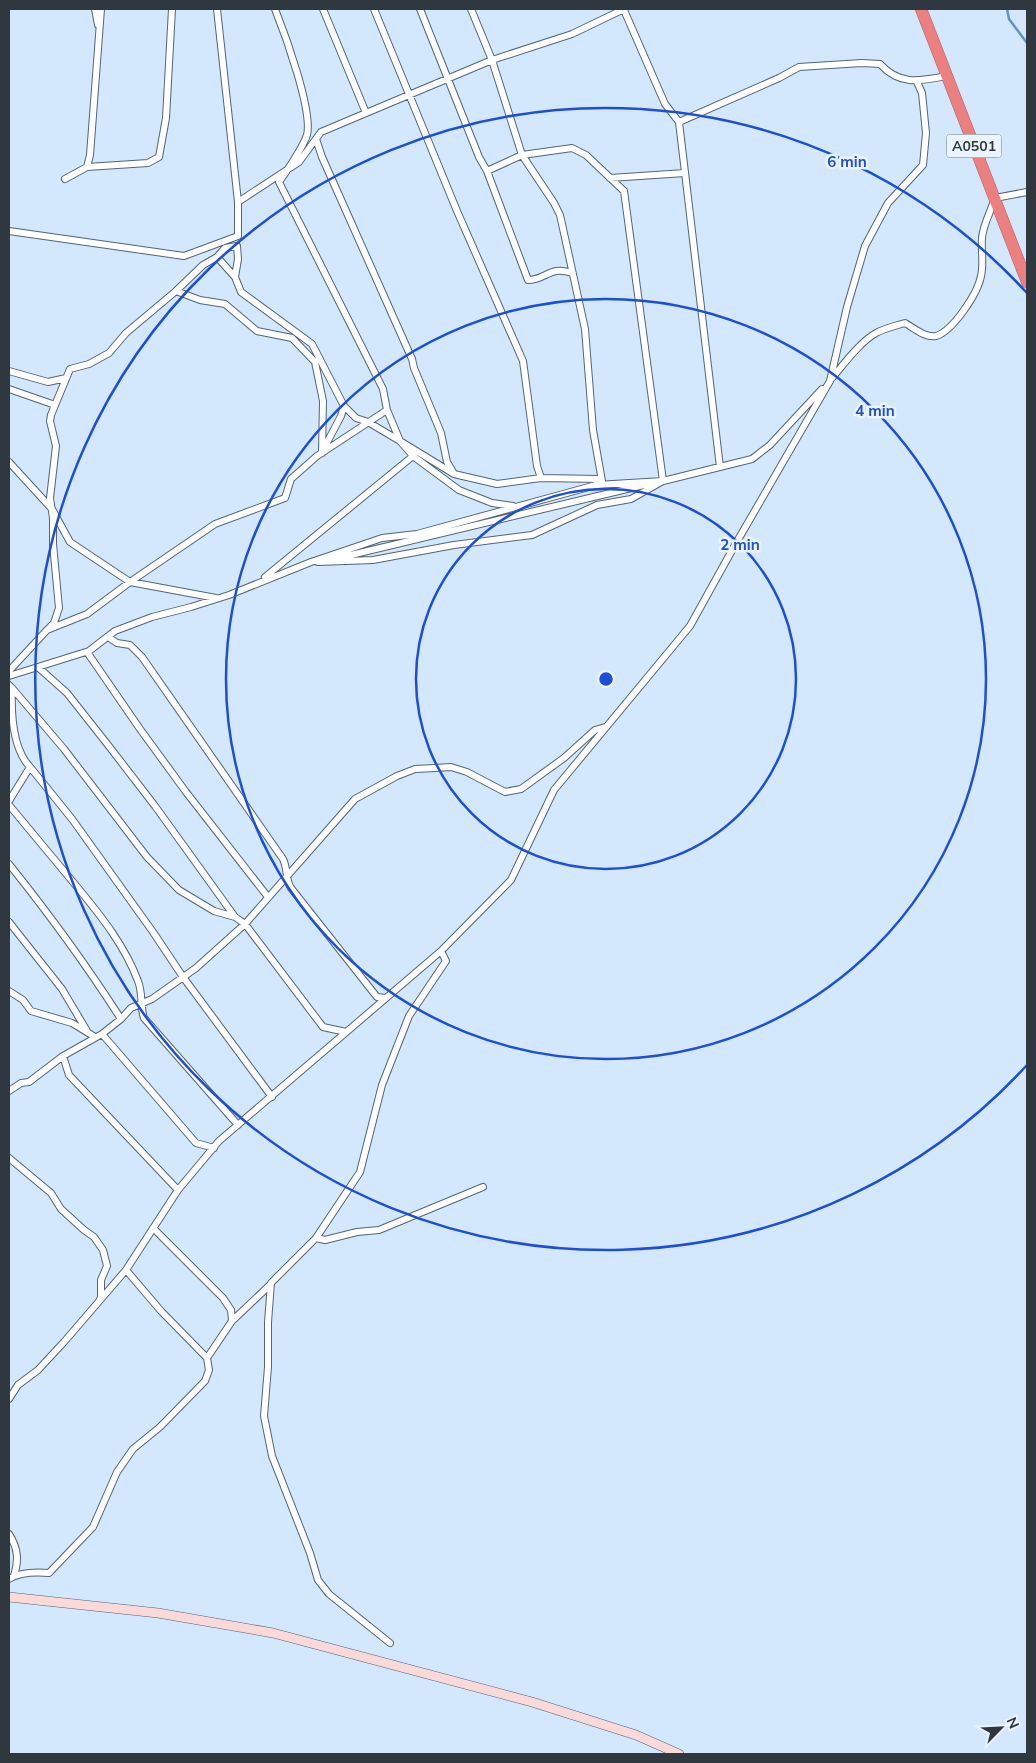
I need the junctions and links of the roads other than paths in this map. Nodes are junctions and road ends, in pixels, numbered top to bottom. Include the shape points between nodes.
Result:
1 (95, 9) edge
2 (101, 9) edge
3 (172, 9) edge
4 (217, 9) edge
5 (275, 9) edge
6 (323, 9) edge
7 (374, 9) edge
8 (420, 9) edge
9 (471, 9) edge
10 (624, 9) edge
11 (921, 9) edge
12 (99, 31) junction
13 (492, 60) junction
14 (947, 76) junction
15 (449, 78) junction
16 (916, 82) junction
17 (410, 95) junction
18 (366, 113) junction
19 (679, 122) junction
20 (316, 139) junction
21 (522, 155) junction
22 (87, 167) junction
23 (288, 169) junction
24 (487, 171) junction
25 (685, 173) junction
26 (610, 178) junction
27 (65, 179) dead end
28 (1027, 192) edge
29 (995, 198) junction
30 (238, 202) junction
31 (9, 231) edge
32 (216, 257) junction
33 (572, 273) junction
34 (235, 276) junction
35 (1027, 282) edge
36 (176, 291) junction
37 (9, 372) edge
38 (66, 378) junction
39 (830, 381) junction
40 (9, 389) edge
41 (55, 405) junction
42 (344, 406) junction
43 (387, 410) junction
44 (368, 422) junction
45 (400, 441) junction
46 (322, 454) junction
47 (413, 456) junction
48 (9, 462) edge
49 (723, 466) junction
50 (454, 474) junction
51 (541, 478) junction
52 (663, 480) junction
53 (602, 482) junction
54 (516, 507) junction
55 (52, 509) junction
56 (325, 561) junction
57 (311, 562) junction
58 (130, 582) junction
59 (258, 583) junction
60 (218, 598) junction
61 (47, 630) junction
62 (108, 637) junction
63 (86, 652) junction
64 (39, 668) junction
65 (9, 671) edge
66 (9, 676) edge
67 (10, 686) edge
68 (606, 727) junction
69 (30, 767) junction
70 (9, 803) edge
71 (9, 864) edge
72 (287, 877) junction
73 (268, 897) junction
74 (235, 917) junction
75 (9, 922) edge
76 (245, 924) junction
77 (442, 951) junction
78 (183, 977) junction
79 (9, 990) edge
80 (386, 998) junction
81 (142, 1003) junction
82 (121, 1019) junction
83 (87, 1031) junction
84 (346, 1032) junction
85 (102, 1034) junction
86 (95, 1037) junction
87 (63, 1056) junction
88 (9, 1091) edge
89 (272, 1096) junction
90 (238, 1125) junction
91 (214, 1148) junction
92 (9, 1158) edge
93 (483, 1187) dead end
94 (178, 1190) junction
95 (153, 1228) junction
96 (316, 1238) junction
97 (126, 1270) junction
98 (271, 1283) junction
99 (98, 1302) junction
100 (232, 1321) junction
101 (207, 1358) junction
102 (9, 1398) edge
103 (9, 1534) edge
104 (11, 1578) edge
105 (9, 1597) edge
106 (390, 1644) dead end
107 (679, 1754) edge

1 - 12 street
2 - 12 street
3 - 22 street via 166,118 159,157 148,163
4 - 30 street
5 - 23 street via 307,111 307,135
6 - 18 street
7 - 17 street
8 - 15 street
9 - 13 street
10 - 13 street via 572,34
10 - 19 street via 665,104
11 - 14 highway, A0501
12 - 22 street
13 - 15 street
13 - 21 street
14 - 16 street
14 - 29 highway, A0501
15 - 17 street
15 - 24 street
16 - 19 street via 889,74 880,64 799,67
16 - 39 street via 922,93 926,132 923,165 888,203 865,246
17 - 18 street
17 - 51 street via 523,361
18 - 20 street via 321,132
19 - 25 street
20 - 23 street via 299,162
20 - 50 street via 412,359
21 - 24 street
21 - 26 street via 572,148 586,155
21 - 33 street via 560,215
22 - 27 street
23 - 30 street
23 - 43 street via 279,182 283,193 383,389
24 - 33 street via 528,280 554,270
25 - 26 street
25 - 49 street
26 - 52 street via 624,191
28 - 29 street
29 - 35 highway, A0501
29 - 39 street via 982,237 982,274 968,306 936,336 926,335 905,323 874,334
30 - 31 street via 238,236 184,256
32 - 34 street
32 - 34 street via 225,248 237,246
32 - 36 street
33 - 53 street via 584,329 593,430
34 - 42 street via 241,292 312,344
36 - 38 street via 126,333 109,352 89,364 70,369
36 - 46 street via 224,304 258,331 292,338 315,362 323,401
37 - 38 street via 48,382
38 - 41 street
39 - 49 street via 770,446 752,459
39 - 68 street via 690,626
40 - 41 street
41 - 55 street via 50,421 56,446 50,485
42 - 44 street via 356,418
42 - 46 street
43 - 44 street
43 - 45 street
44 - 45 street
44 - 46 street
45 - 47 street
45 - 50 street
46 - 58 street via 291,479 286,498 215,524
47 - 54 street via 459,490 492,503
47 - 59 street
48 - 55 street
49 - 52 street
50 - 51 street via 497,484
51 - 53 street
52 - 53 street
52 - 56 street
52 - 56 street via 631,499 597,505 532,535 373,560
53 - 54 street
54 - 57 street via 417,534 382,538
55 - 58 street via 70,542
55 - 61 street via 59,608 54,623
56 - 57 street
57 - 59 street
58 - 60 street
58 - 61 street via 87,614
59 - 60 street
60 - 62 street via 152,617 115,631
61 - 65 street
62 - 63 street
62 - 72 street via 117,643 130,645 142,658 283,859
63 - 64 street
63 - 73 street via 204,816
64 - 66 street
64 - 74 street via 67,693 155,806
67 - 69 street via 13,727 24,761
67 - 74 street via 64,749 153,864 179,890 214,912
68 - 72 street via 595,730 564,758 521,789 505,792 451,767 415,770 397,776 355,799
68 - 77 street via 554,790 511,880
69 - 70 street
69 - 78 street via 72,820
70 - 81 street via 102,918 139,982
71 - 82 street
72 - 73 street
72 - 80 street via 291,888 366,984 377,997
73 - 76 street
74 - 76 street
75 - 83 street via 62,988
76 - 78 street
76 - 84 street via 323,1027
77 - 80 street
77 - 96 street via 446,961 409,1016 382,1085 360,1172
78 - 81 street via 152,1000
78 - 89 street
79 - 83 street via 32,1011 66,1020
80 - 84 street
81 - 82 street via 131,1008
81 - 90 street via 144,1018
82 - 85 street
83 - 86 street
84 - 89 street
85 - 86 street
85 - 91 street via 196,1142
86 - 87 street
87 - 88 street via 29,1082
87 - 94 street via 69,1075
89 - 90 street
90 - 91 street
91 - 94 street
92 - 99 street via 51,1193 61,1210 94,1237 103,1250 107,1266
93 - 96 street via 379,1230 324,1240
94 - 95 street
95 - 97 street
95 - 100 street via 223,1298 231,1310
96 - 98 street
97 - 99 street
97 - 101 street
98 - 100 street
98 - 106 street via 264,1416 272,1456 318,1580 328,1594
99 - 102 street
100 - 101 street
101 - 104 street via 209,1370 205,1381 160,1427 133,1449 117,1472 93,1527 49,1573 37,1572
103 - 104 street via 18,1558
105 - 107 street via 158,1613 273,1633 532,1702 636,1735

